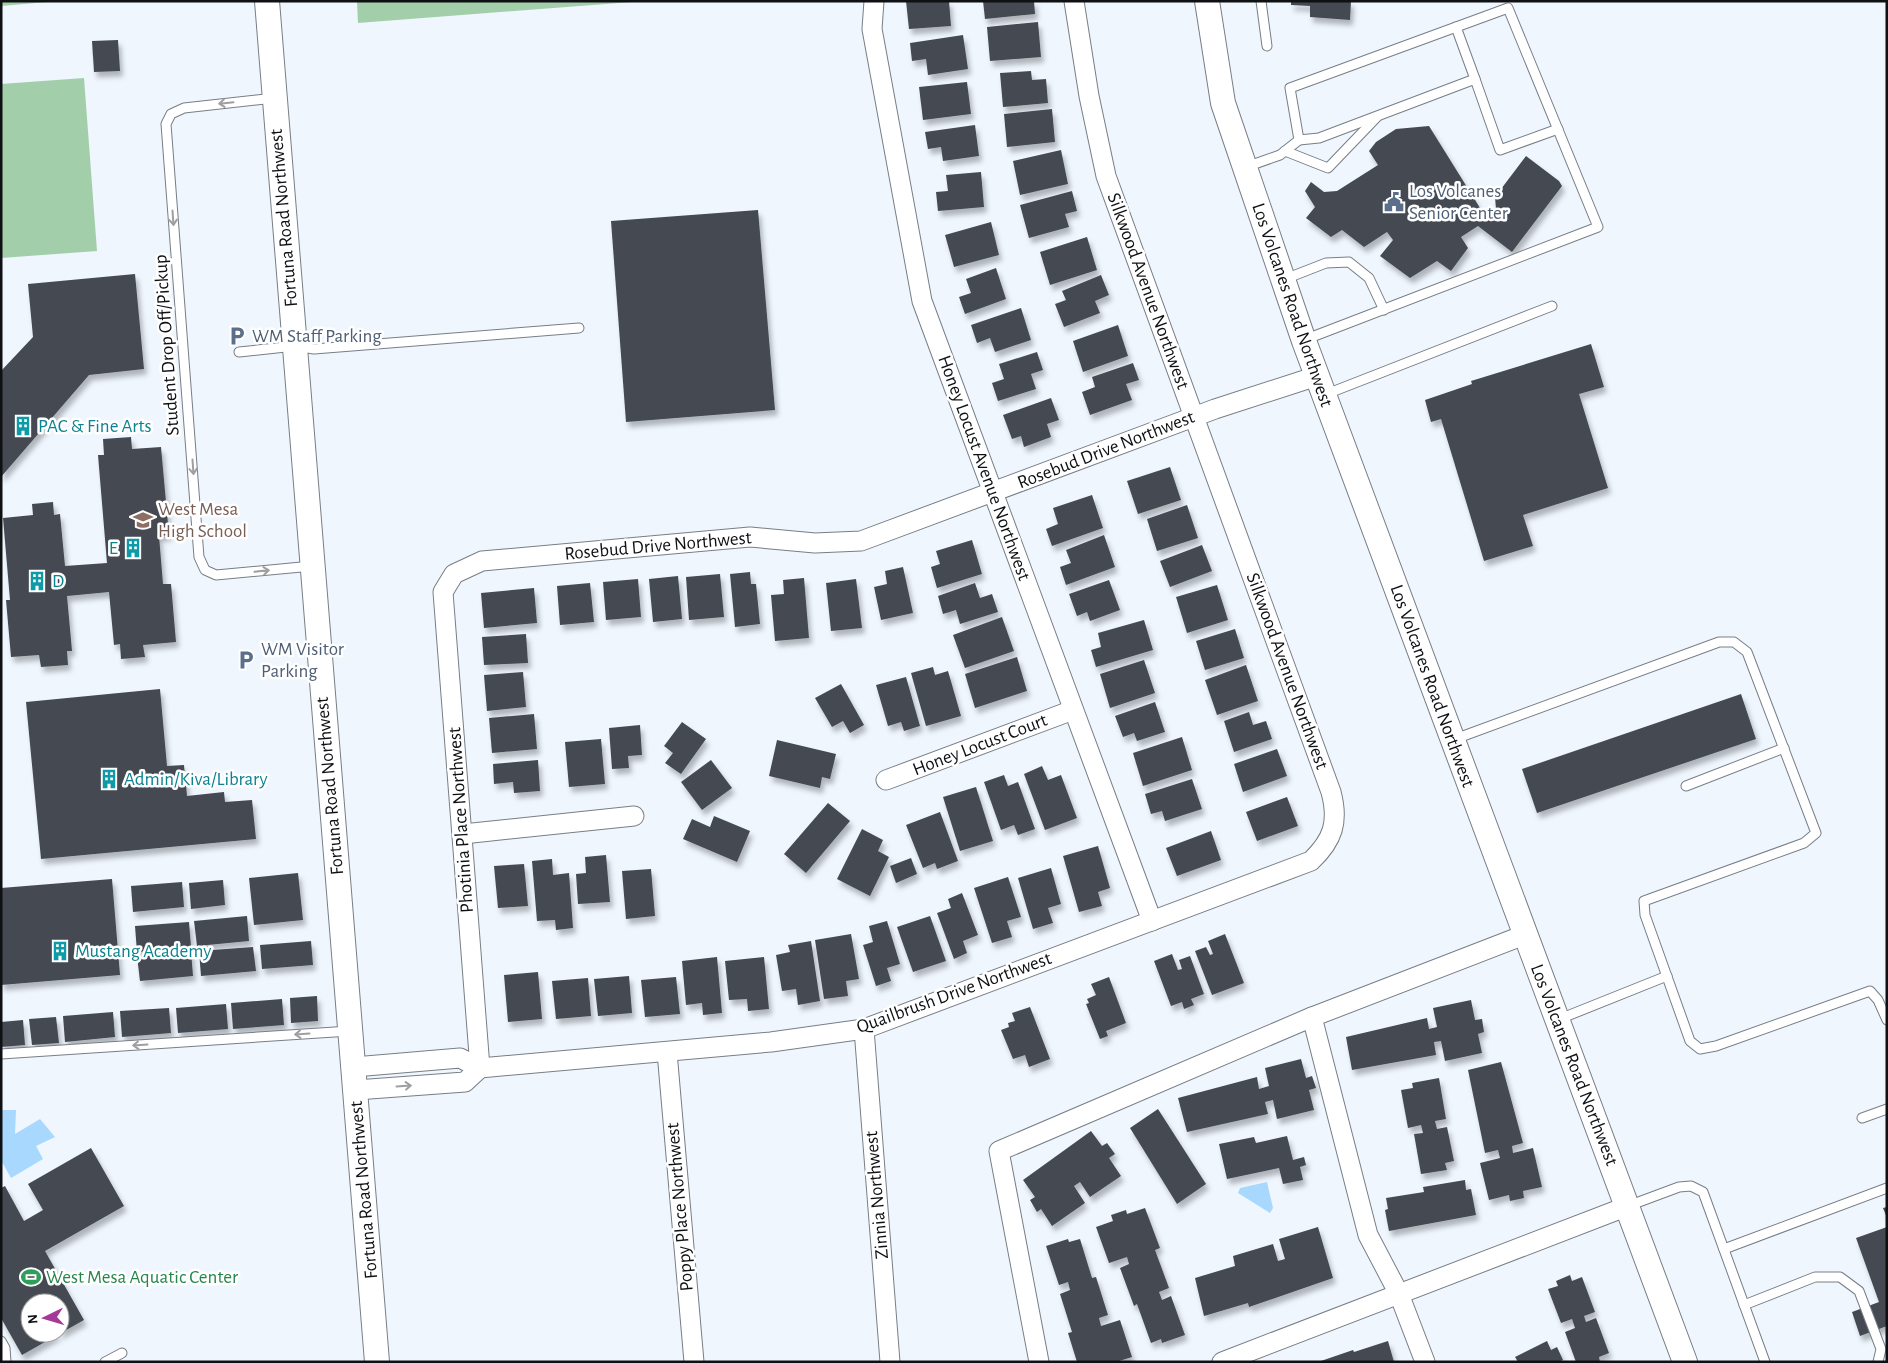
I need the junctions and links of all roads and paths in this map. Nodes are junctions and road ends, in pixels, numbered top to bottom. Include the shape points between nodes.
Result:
1 (267, 1) edge
2 (874, 1) edge
3 (1074, 1) edge
4 (1207, 1) edge
5 (1261, 1) edge
6 (1456, 27) junction
7 (1268, 46) dead end
8 (1475, 79) junction
9 (275, 98) junction
10 (1379, 116) junction
11 (1558, 129) junction
12 (1299, 140) junction
13 (1285, 151) junction
14 (1244, 168) junction
15 (1283, 280) junction
16 (1552, 306) dead end
17 (1384, 310) junction
18 (579, 328) dead end
19 (1304, 341) junction
20 (295, 346) junction
21 (238, 352) dead end
22 (1320, 386) junction
23 (1193, 417) junction
24 (994, 493) junction
25 (313, 566) junction
26 (454, 574) joint
27 (1073, 710) junction
28 (1452, 740) junction
29 (1784, 748) junction
30 (886, 780) dead end
31 (1686, 786) dead end
32 (634, 816) dead end
33 (1334, 827) joint
34 (463, 834) junction
35 (1152, 921) junction
36 (1524, 935) junction
37 (1667, 976) junction
38 (1312, 1017) junction
39 (1557, 1020) junction
40 (1887, 1020) edge
41 (864, 1029) junction
42 (350, 1031) junction
43 (666, 1052) junction
44 (1, 1054) edge
45 (354, 1067) junction
46 (480, 1068) junction
47 (356, 1090) junction
48 (1887, 1109) edge
49 (1862, 1118) dead end
50 (1887, 1188) edge
51 (1628, 1206) junction
52 (1724, 1249) junction
53 (1399, 1294) junction
54 (1744, 1305) junction
55 (1, 1341) edge
56 (122, 1352) dead end
57 (1762, 1361) edge
58 (6, 1362) edge
59 (104, 1362) edge
60 (377, 1362) edge
61 (694, 1362) edge
62 (890, 1362) edge
63 (1039, 1362) edge
64 (1222, 1362) edge
65 (1425, 1362) edge
66 (1684, 1362) edge
67 (1878, 1362) edge

1 - 9 street, Fortuna Road Northwest
2 - 24 street, Honey Locust Avenue Northwest via 872,29 922,301
3 - 23 street, Silkwood Avenue Northwest via 1106,176
4 - 14 street, Los Volcanes Road Northwest via 1223,103
5 - 7 lane
6 - 8 lane
6 - 11 lane via 1508,8
6 - 12 lane via 1290,88
8 - 10 lane
8 - 11 lane via 1500,150
9 - 20 street, Fortuna Road Northwest
9 -> 25 lane, Student Drop Off/Pickup via 184,108 171,114 166,124 200,557 205,570 216,575
10 - 12 lane via 1318,138
10 - 13 lane via 1328,168
11 - 17 lane via 1598,227
12 - 13 lane
13 - 14 lane
14 - 15 street, Los Volcanes Road Northwest
15 - 17 lane via 1326,264 1349,262 1369,278
15 - 19 street, Los Volcanes Road Northwest
16 - 22 lane
17 - 19 lane
18 - 20 lane via 314,349
19 - 22 street, Los Volcanes Road Northwest
20 - 21 lane
20 - 25 street, Fortuna Road Northwest
22 - 23 street, Rosebud Drive Northwest
22 - 28 street, Los Volcanes Road Northwest
23 - 24 street, Rosebud Drive Northwest
23 - 33 street, Silkwood Avenue Northwest via 1331,792 1336,809
24 - 26 street, Rosebud Drive Northwest via 861,541 815,543 750,537 482,561
24 - 27 street, Honey Locust Avenue Northwest
25 - 42 street, Fortuna Road Northwest
26 - 34 street, Photinia Place Northwest via 443,592
27 - 30 street, Honey Locust Court
27 - 35 street, Honey Locust Avenue Northwest
28 - 29 lane via 1719,642 1734,642 1747,652
28 - 36 street, Los Volcanes Road Northwest
29 - 31 lane
29 - 37 lane via 1816,833 1804,843 1644,901 1645,915
32 - 34 street
33 - 35 street, Quailbrush Drive Northwest via 1325,848 1311,861
34 - 46 street, Photinia Place Northwest
35 - 41 street, Quailbrush Drive Northwest
36 - 38 street
36 - 39 street, Los Volcanes Road Northwest
37 - 39 lane
37 - 40 lane via 1690,1042 1700,1049 1870,991
38 - 53 street via 1368,1236
38 - 63 street via 999,1151
39 - 51 street, Los Volcanes Road Northwest
41 - 43 street, Quailbrush Drive Northwest
41 - 62 street, Zinnia Northwest
42 -> 44 lane
42 - 45 street, Fortuna Road Northwest
43 - 46 street, Quailbrush Drive Northwest
43 - 61 street, Poppy Place Northwest
45 - 46 street, Quailbrush Drive Northwest via 460,1058
45 - 47 street, Fortuna Road Northwest
47 -> 46 street via 466,1082
47 - 60 street, Fortuna Road Northwest
48 - 49 lane
50 - 52 lane
51 - 52 lane via 1679,1187 1691,1186 1703,1192
51 - 53 street
51 - 66 street, Los Volcanes Road Northwest
52 - 54 lane
53 - 64 street
53 - 65 street
54 - 57 lane
54 - 67 lane via 1815,1277 1840,1277 1859,1291 1881,1348
55 - 58 lane
56 - 59 lane

